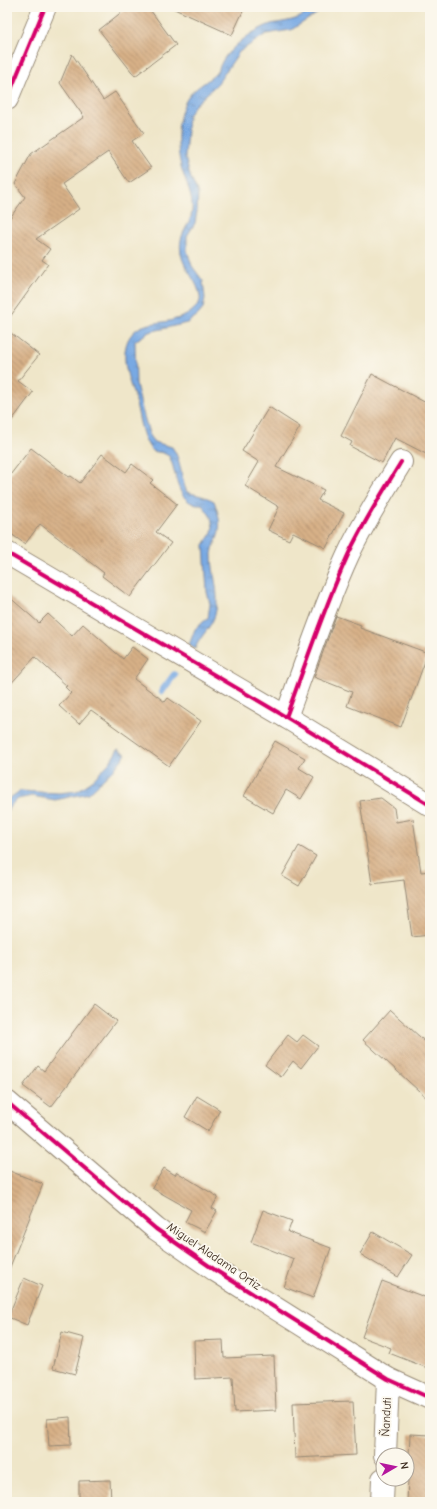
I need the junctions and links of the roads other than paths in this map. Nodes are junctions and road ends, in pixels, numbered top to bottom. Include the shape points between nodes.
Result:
1 (45, 7) edge
2 (7, 99) edge
3 (401, 462) dead end
4 (7, 553) edge
5 (286, 717) junction
6 (430, 805) edge
7 (7, 1102) edge
8 (388, 1379) junction
9 (430, 1398) edge
10 (384, 1447) edge
11 (383, 1487) edge
12 (382, 1502) edge

1 - 2 street
3 - 5 street via 367,516 348,555
4 - 5 street
5 - 6 street
7 - 8 street, Miguel Aladama Ortiz via 156,1229 215,1270
8 - 9 street, Miguel Aladama Ortiz
8 - 10 street, Ñanduti
11 - 12 street

